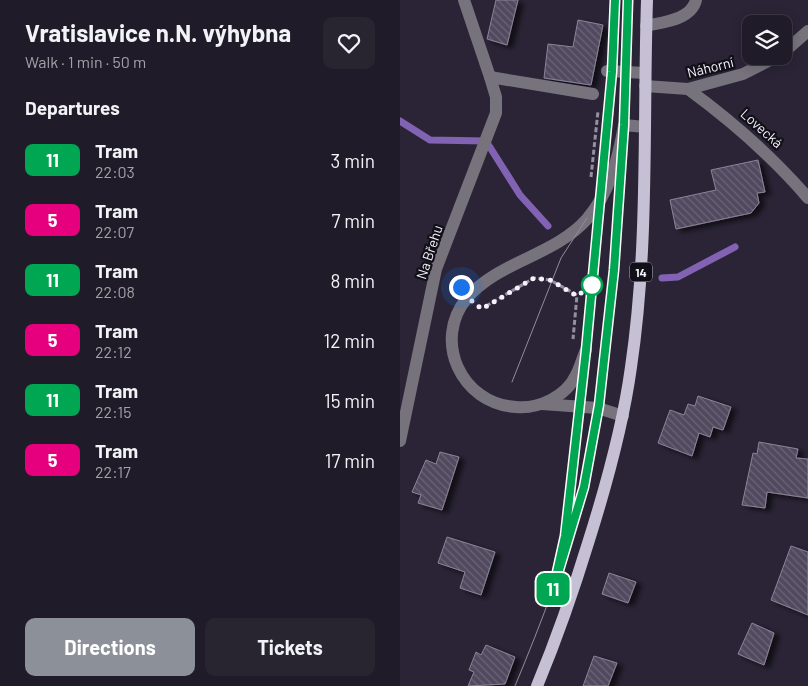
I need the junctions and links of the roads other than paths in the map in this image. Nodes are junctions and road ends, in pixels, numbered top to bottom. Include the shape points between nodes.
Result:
1 (464, 0) edge
2 (647, 0) edge
3 (696, 0) edge
4 (646, 26) junction
5 (808, 31) edge
6 (792, 45) edge
7 (760, 65) edge
8 (607, 71) dead end
9 (645, 72) junction
10 (490, 77) junction
11 (645, 86) junction
12 (688, 89) junction
13 (596, 99) road end
14 (645, 127) junction
15 (808, 198) edge
16 (586, 350) dead end
17 (540, 404) junction
18 (623, 416) junction
19 (400, 441) edge
20 (537, 686) edge

1 - 10 street, Na Břehu
2 - 4 main road, 14
3 - 4 street via 692,10 677,19
4 - 9 main road, 14
5 - 6 street
7 - 12 street, Náhorní via 743,74
8 - 9 street
9 - 11 main road, 14
10 - 13 street
10 - 19 street, Na Břehu via 496,97 496,113 436,270
11 - 12 street, Náhorní
11 - 14 main road, 14
12 - 15 street, Lovecká via 742,130 780,165
14 - 17 street via 624,125 614,171 588,218 551,247 498,274 468,298 458,312 452,330 452,350 462,378 480,396 495,403 524,408
14 - 18 main road, 14 via 642,272
16 - 17 street via 576,377 565,390
17 - 18 street via 598,408
18 - 20 main road, 14 via 572,595

